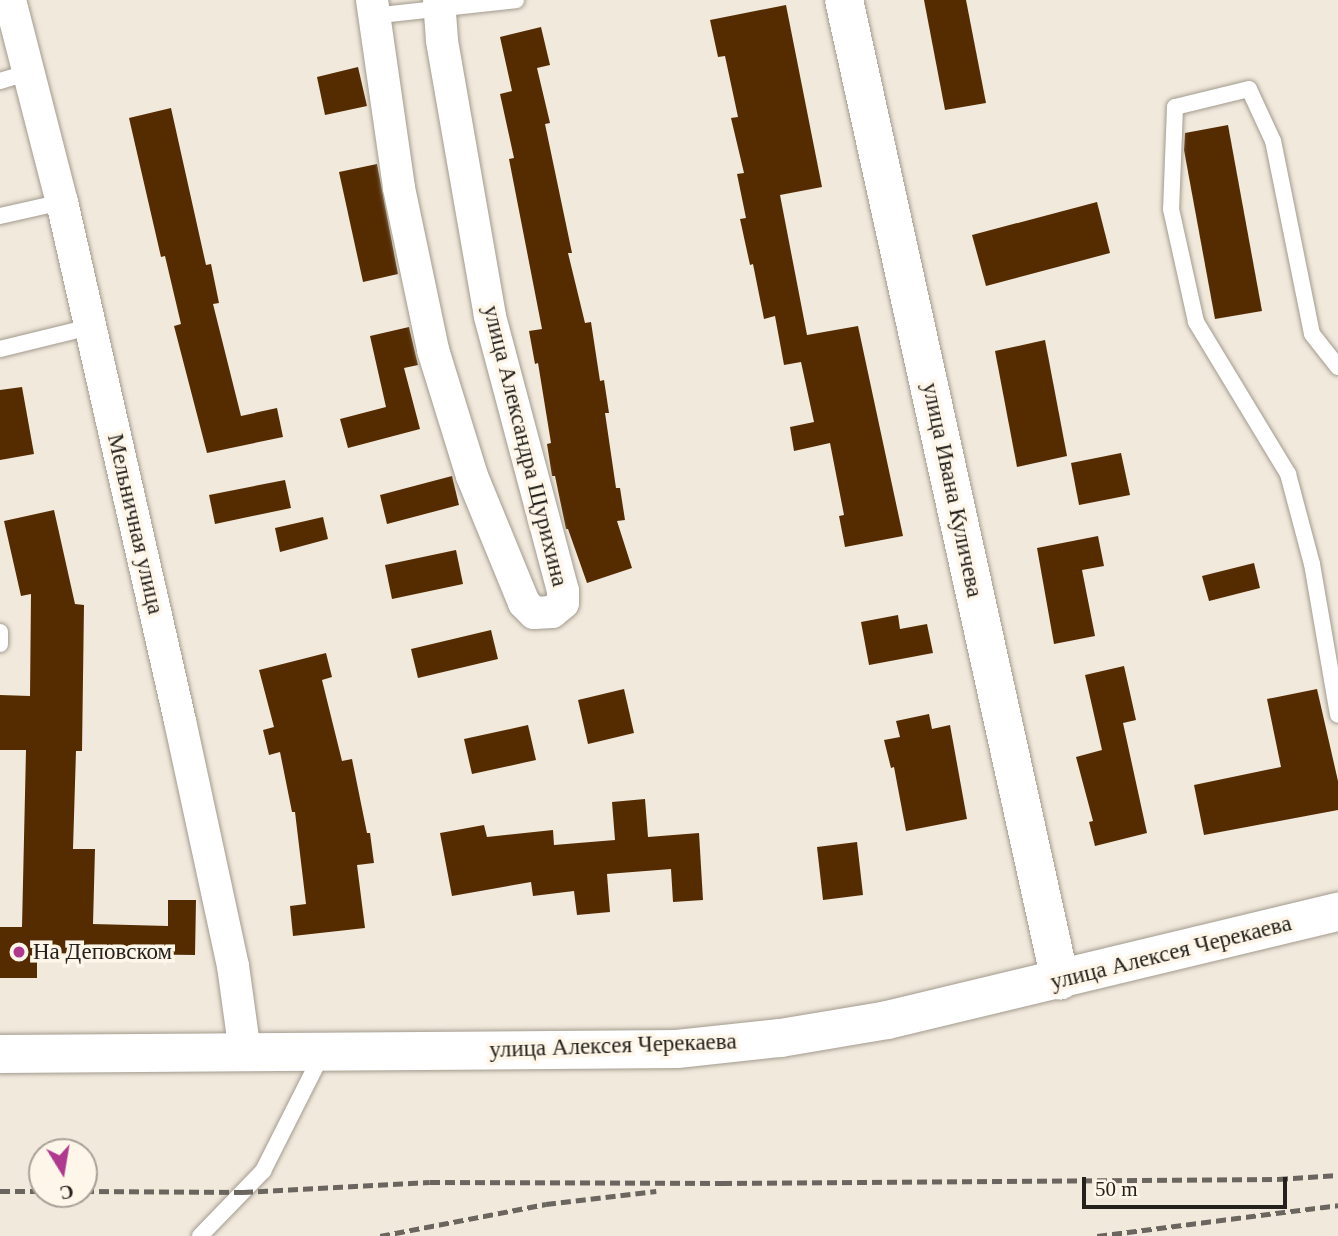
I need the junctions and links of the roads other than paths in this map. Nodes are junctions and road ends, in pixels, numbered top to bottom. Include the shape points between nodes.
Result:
1 (10, 0) edge
2 (516, 0) edge
3 (844, 0) edge
4 (439, 5) edge
5 (372, 8) edge
6 (14, 77) edge
7 (62, 202) junction
8 (0, 216) edge
9 (90, 327) junction
10 (0, 349) edge
11 (1338, 367) edge
12 (0, 632) edge
13 (0, 644) edge
14 (1338, 715) edge
15 (1338, 912) edge
16 (1060, 980) junction
17 (245, 1052) junction
18 (323, 1052) junction
19 (0, 1054) edge
20 (200, 1236) edge

1 - 6 street, Мельничная улица
2 - 4 lane
3 - 16 street, улица Ивана Куличева
4 - 5 lane
4 - 5 street, улица Александра Щурихина via 490,316 563,591 563,603 552,612 534,613 524,603 472,476 433,350 398,188
6 - 7 street, Мельничная улица
7 - 8 lane
7 - 9 street, Мельничная улица
9 - 10 lane
9 - 17 street, Мельничная улица via 233,966
11 - 14 lane via 1312,334 1273,141 1249,89 1175,107 1171,209 1196,323 1288,474 1312,564
12 - 13 lane
15 - 16 street, улица Алексея Черекаева
16 - 18 street, улица Алексея Черекаева via 887,1020 677,1049
17 - 18 street, улица Алексея Черекаева
17 - 19 street, улица Алексея Черекаева
18 - 20 lane via 263,1171

